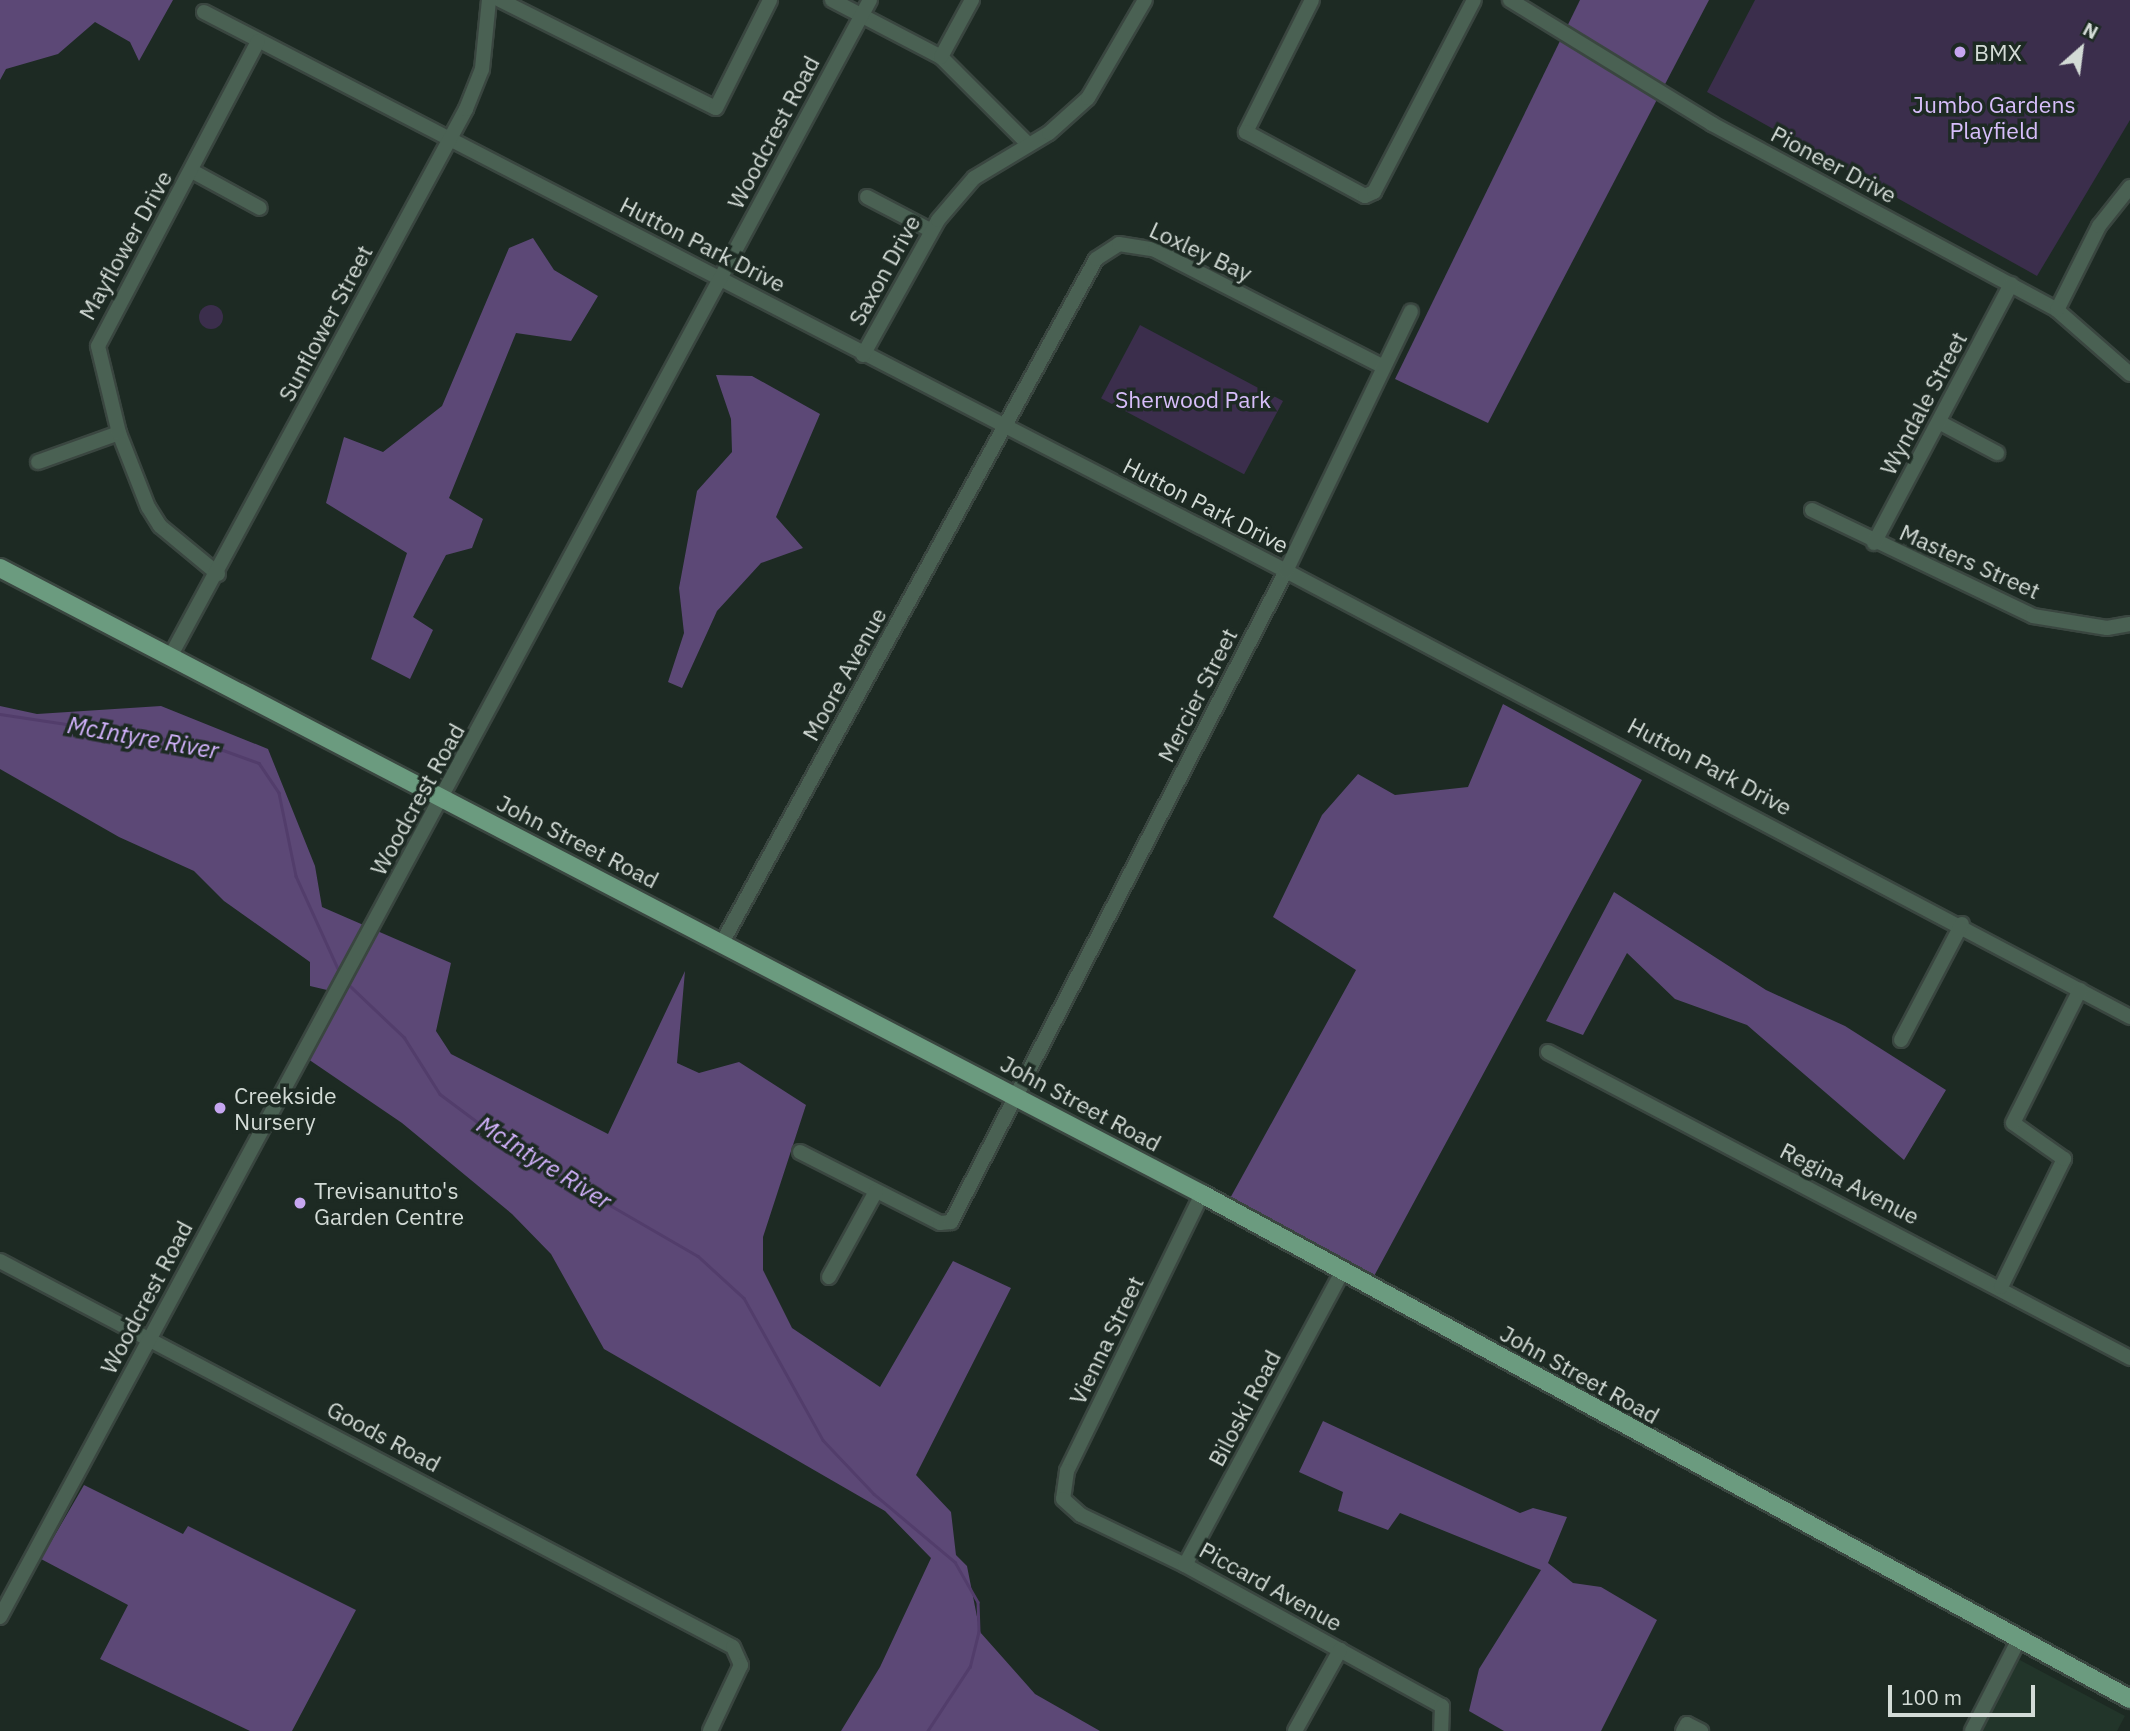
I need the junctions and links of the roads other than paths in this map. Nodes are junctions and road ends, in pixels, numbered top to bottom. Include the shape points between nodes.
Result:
1 (488, 0) edge
2 (500, 0) edge
3 (770, 0) edge
4 (832, 0) edge
5 (870, 0) edge
6 (972, 0) edge
7 (1145, 0) edge
8 (1311, 0) edge
9 (1474, 0) edge
10 (1510, 0) edge
11 (204, 12) dead end
12 (861, 15) junction
13 (258, 41) junction
14 (941, 57) junction
15 (448, 139) junction
16 (1028, 144) junction
17 (192, 171) junction
18 (2130, 187) edge
19 (867, 197) dead end
20 (260, 208) dead end
21 (930, 230) junction
22 (722, 277) junction
23 (2011, 284) junction
24 (2057, 310) junction
25 (1411, 311) dead end
26 (863, 355) junction
27 (1384, 367) junction
28 (2130, 374) edge
29 (1939, 422) junction
30 (1004, 428) junction
31 (119, 433) junction
32 (1997, 453) dead end
33 (38, 462) dead end
34 (1812, 510) dead end
35 (1874, 543) junction
36 (0, 568) edge
37 (1286, 570) junction
38 (218, 574) junction
39 (2130, 624) edge
40 (170, 657) junction
41 (442, 801) junction
42 (1962, 924) junction
43 (723, 941) junction
44 (2080, 990) junction
45 (2130, 1017) edge
46 (1901, 1040) dead end
47 (1548, 1052) dead end
48 (1018, 1097) junction
49 (800, 1152) dead end
50 (876, 1191) junction
51 (1202, 1195) junction
52 (0, 1261) edge
53 (1342, 1272) junction
54 (829, 1276) dead end
55 (2001, 1287) junction
56 (149, 1339) junction
57 (2130, 1358) edge
58 (1068, 1506) joint
59 (1185, 1565) junction
60 (0, 1618) edge
61 (2018, 1641) junction
62 (1340, 1650) junction
63 (2130, 1699) edge
64 (710, 1731) edge
65 (1295, 1731) edge
66 (1441, 1731) edge
67 (1683, 1731) edge
68 (1702, 1731) edge
69 (1972, 1731) edge

1 - 15 street, Sunflower Street via 482,69
2 - 3 street via 716,108
4 - 12 street
5 - 12 street, Woodcrest Road
6 - 14 street
7 - 16 street, Saxon Drive via 1087,98
8 - 9 street via 1246,132 1365,197 1374,192
10 - 23 street, Pioneer Drive via 1712,124
11 - 13 street, Hutton Park Drive
12 - 14 street
12 - 22 street, Woodcrest Road
13 - 15 street, Hutton Park Drive
13 - 17 street, Mayflower Drive
14 - 16 street
15 - 22 street, Hutton Park Drive
15 - 38 street, Sunflower Street
16 - 21 street, Saxon Drive via 974,178
17 - 20 street
17 - 31 street, Mayflower Drive via 99,340
18 - 24 street via 2099,226
19 - 21 street
21 - 26 street, Saxon Drive
22 - 26 street, Hutton Park Drive
22 - 41 street, Woodcrest Road
23 - 24 street, Pioneer Drive
23 - 29 street, Wyndale Street
24 - 28 street, Pioneer Drive
25 - 27 street, Mercier Street
26 - 30 street, Hutton Park Drive
27 - 30 street, Loxley Bay via 1156,250 1119,244 1083,277
27 - 37 street, Mercier Street
29 - 32 street
29 - 35 street, Wyndale Street
30 - 37 street, Hutton Park Drive
30 - 43 street, Moore Avenue
31 - 33 street
31 - 38 street, Mayflower Drive via 160,526
34 - 35 street, Masters Street
35 - 39 street, Masters Street via 2032,616 2107,628
36 - 40 main road, John Street Road
37 - 42 street, Hutton Park Drive
37 - 48 street, Mercier Street
38 - 40 street, Sunflower Street
40 - 41 main road, John Street Road
41 - 43 main road, John Street Road
41 - 56 street, Woodcrest Road
42 - 44 street, Hutton Park Drive
42 - 46 street
43 - 48 main road, John Street Road
44 - 45 street, Hutton Park Drive
44 - 55 street via 2013,1123 2064,1159
47 - 55 street, Regina Avenue
48 - 50 street, Mercier Street via 951,1222 940,1223
48 - 51 main road, John Street Road
49 - 50 street
50 - 54 street
51 - 53 main road, John Street Road
51 - 58 street, Vienna Street via 1067,1471 1060,1489
52 - 56 street, Goods Road
53 - 59 street, Biloski Road
53 - 61 main road, John Street Road
55 - 57 street, Regina Avenue
56 - 60 street, Woodcrest Road
56 - 64 street, Goods Road via 710,1633 741,1658
58 - 59 street, Piccard Avenue
59 - 62 street, Piccard Avenue
61 - 63 main road, John Street Road
61 - 69 street
62 - 65 street
62 - 66 street, Piccard Avenue via 1447,1713
67 - 68 street via 1687,1724

